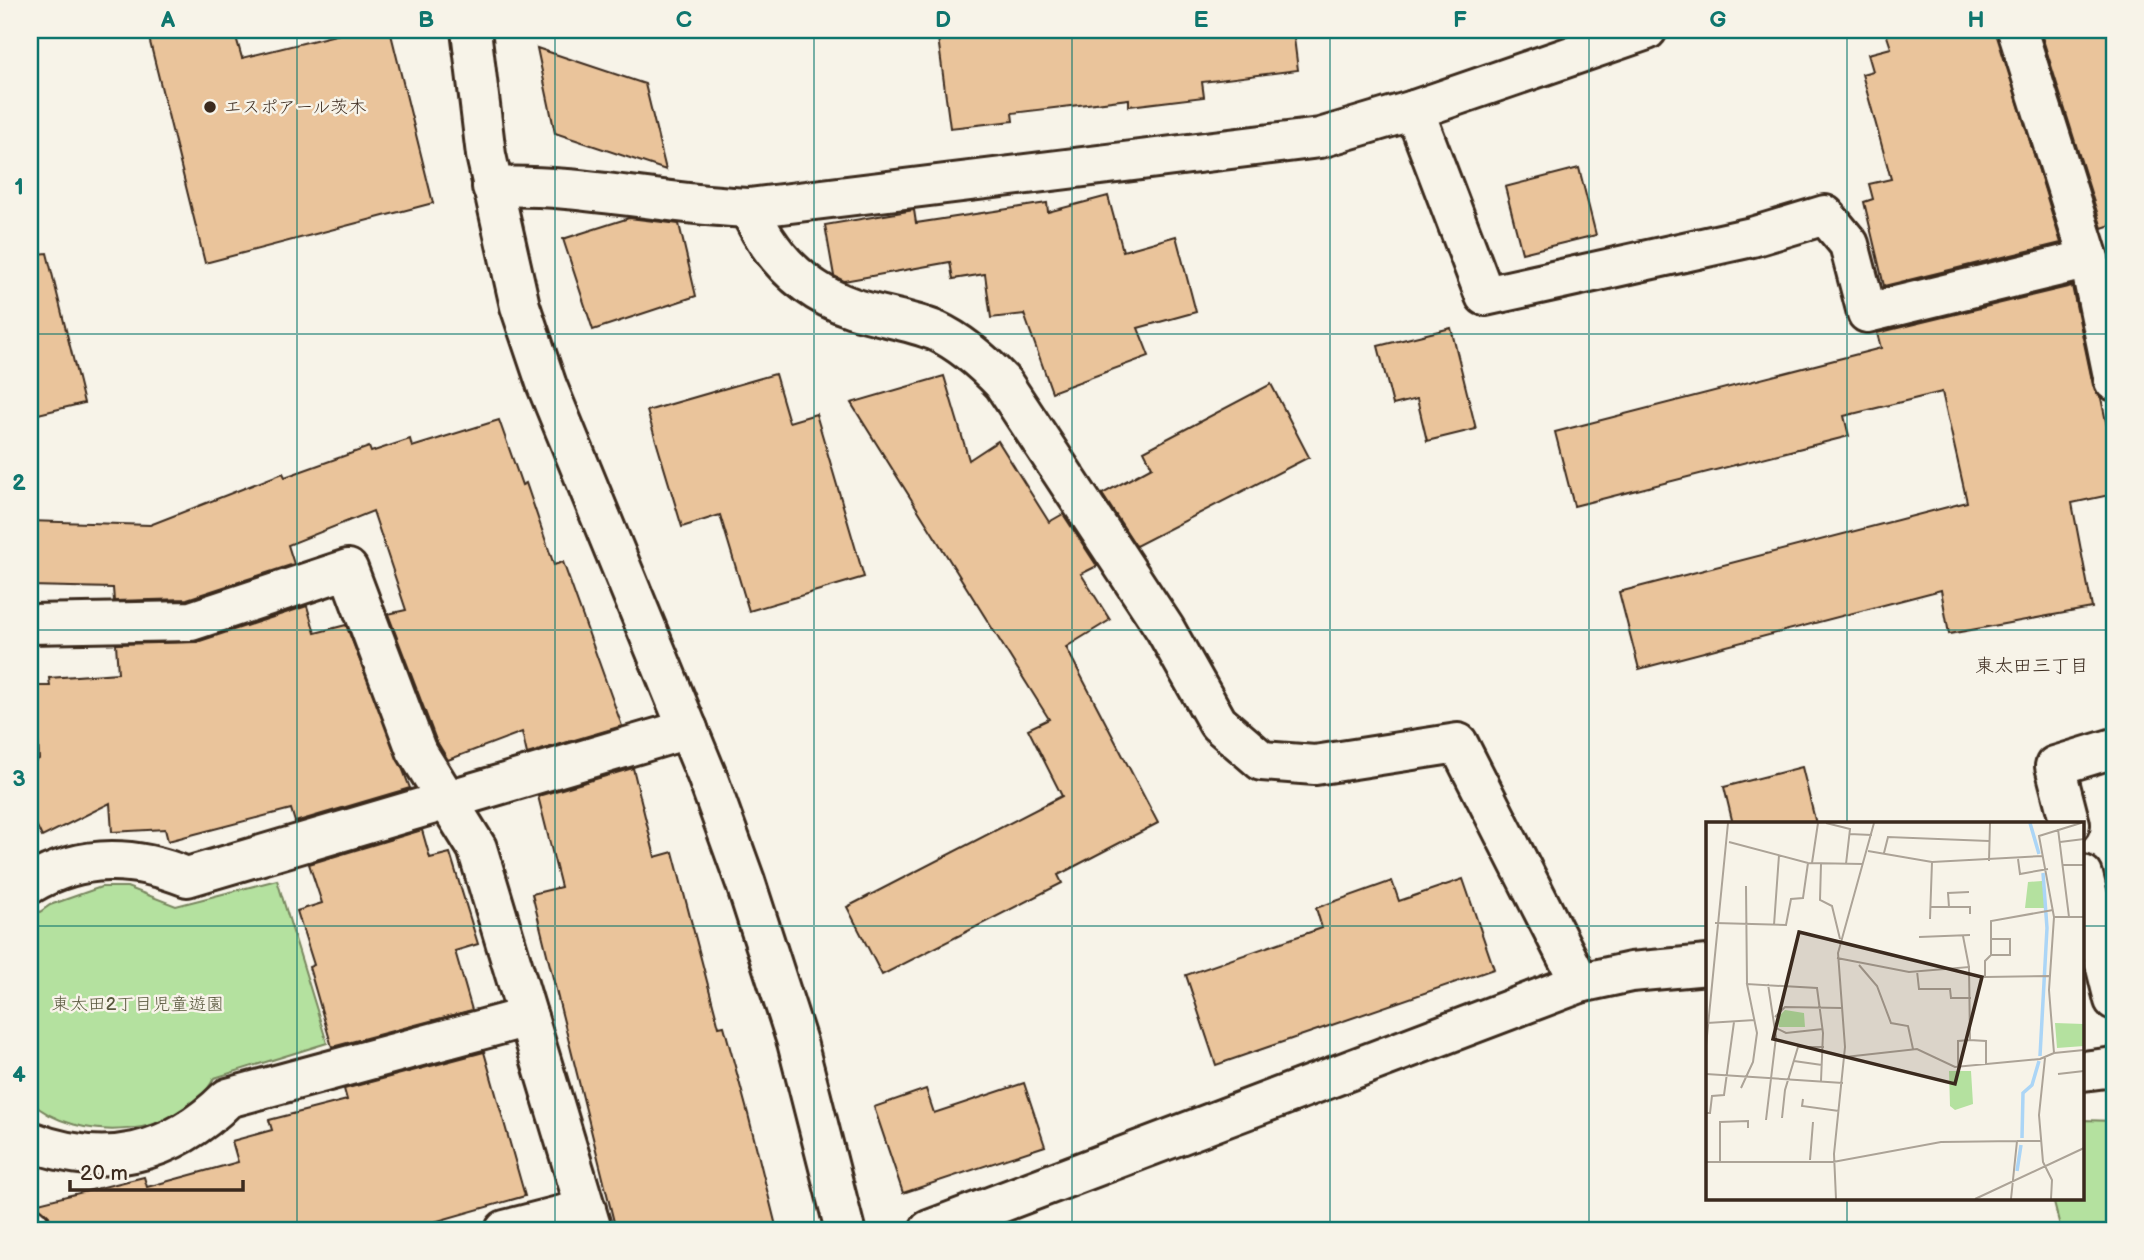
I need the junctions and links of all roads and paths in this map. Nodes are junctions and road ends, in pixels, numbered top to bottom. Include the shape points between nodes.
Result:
1 (471, 30) edge
2 (1647, 30) edge
3 (2017, 30) edge
4 (1414, 110) junction
5 (492, 187) junction
6 (750, 208) junction
7 (2089, 259) junction
8 (2114, 381) edge
9 (30, 624) edge
10 (688, 729) junction
11 (2114, 748) edge
12 (448, 800) junction
13 (2069, 822) edge
14 (2084, 879) edge
15 (30, 884) edge
16 (1706, 965) edge
17 (1580, 983) junction
18 (2114, 1000) edge
19 (528, 1017) junction
20 (2114, 1067) edge
21 (2084, 1071) edge
22 (30, 1141) edge
23 (589, 1219) edge
24 (505, 1230) edge
25 (845, 1230) edge
26 (929, 1230) edge

1 - 5 street
2 - 4 street
3 - 7 street
4 - 6 street via 1320,138
4 - 7 street via 1485,296 1752,237 1825,215 1849,244 1867,313
5 - 6 street via 580,188 698,206
5 - 10 street via 532,344
6 - 17 street via 773,253 809,287 854,308 937,332 970,351 1003,383 1165,629 1218,723 1262,761 1315,765 1458,743
7 - 8 street
9 - 12 street via 191,621 348,569 416,750
10 - 12 street
10 - 25 street via 772,961 815,1106
11 - 13 street via 2055,766
12 - 15 street via 187,877 141,861 118,859 70,865
12 - 19 street via 477,848
14 - 18 street
16 - 17 street via 1631,972
17 - 26 street
19 - 22 street via 228,1098 185,1133 134,1153 79,1156
19 - 23 street
20 - 21 street
23 - 24 street

